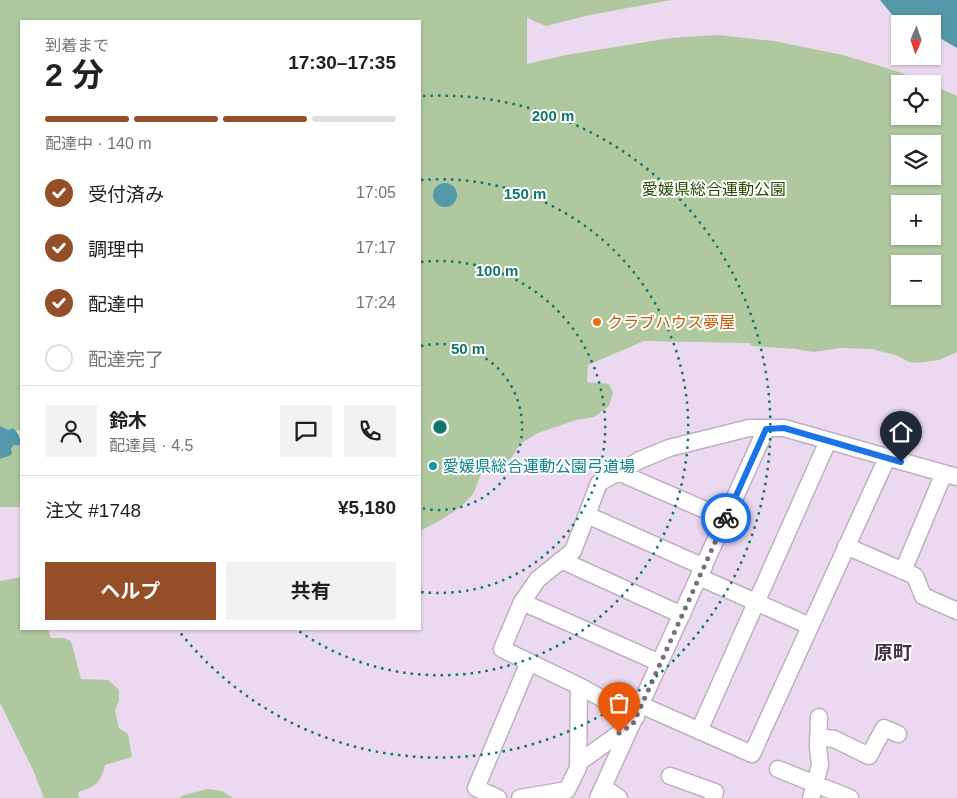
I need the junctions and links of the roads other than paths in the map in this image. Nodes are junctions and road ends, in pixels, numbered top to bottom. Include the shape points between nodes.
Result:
1 (766, 429) junction
2 (828, 441) junction
3 (886, 458) junction
4 (618, 472) junction
5 (951, 475) edge
6 (587, 515) junction
7 (726, 519) junction
8 (846, 546) junction
9 (561, 560) junction
10 (902, 571) junction
11 (701, 572) junction
12 (522, 602) junction
13 (756, 602) junction
14 (955, 605) edge
15 (682, 615) junction
16 (810, 626) junction
17 (529, 662) junction
18 (660, 663) junction
19 (579, 686) junction
20 (637, 715) junction
21 (819, 717) dead end
22 (699, 730) junction
23 (898, 734) dead end
24 (818, 737) junction
25 (578, 763) junction
26 (778, 769) dead end
27 (670, 776) dead end
28 (813, 791) edge
29 (601, 793) edge
30 (498, 798) edge
31 (520, 798) edge
32 (620, 798) edge
33 (713, 798) edge
34 (850, 798) edge

1 - 2 street via 784,428
1 - 4 street via 749,428 669,448
1 - 7 street
2 - 3 street
2 - 13 street
3 - 5 street
3 - 8 street
4 - 6 street via 599,483
4 - 7 street
5 - 10 street
6 - 9 street via 573,551
6 - 11 street
7 - 11 street
8 - 10 street
8 - 16 street
9 - 12 street via 538,579
9 - 15 street
10 - 14 street via 915,576 923,596
11 - 13 street
11 - 15 street
12 - 17 street via 502,650
12 - 18 street
13 - 16 street
13 - 22 street
15 - 18 street
16 - 22 street via 752,754
17 - 19 street
17 - 30 street via 476,788
18 - 20 street
19 - 20 street
19 - 25 street
20 - 22 street
20 - 25 street
20 - 29 street
21 - 24 street
23 - 24 street via 884,728 869,756 834,739
24 - 28 street via 820,764
25 - 31 street via 567,790
26 - 28 street
27 - 33 street via 715,792
28 - 34 street
29 - 32 street

